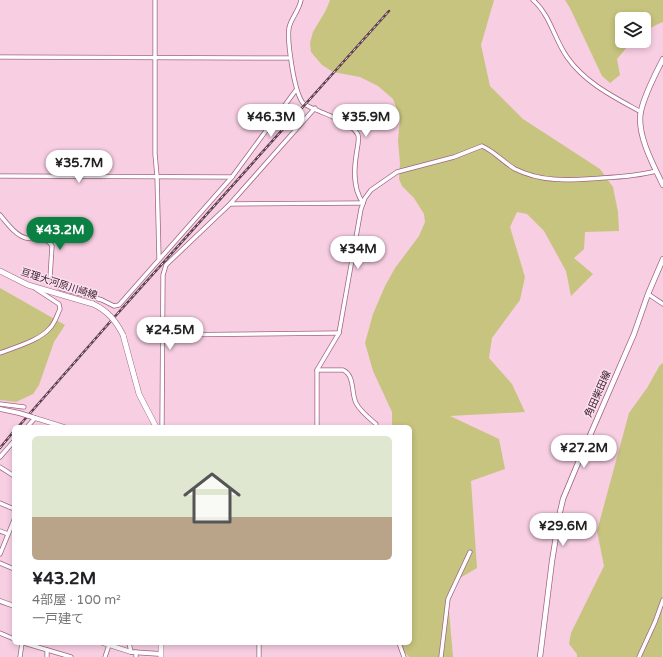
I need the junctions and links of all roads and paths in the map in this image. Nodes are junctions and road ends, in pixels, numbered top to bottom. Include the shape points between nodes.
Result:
1 (155, 0) edge
2 (301, 0) edge
3 (533, 0) edge
4 (0, 57) edge
5 (156, 57) junction
6 (288, 58) dead end
7 (663, 59) edge
8 (296, 90) junction
9 (315, 108) junction
10 (641, 112) junction
11 (656, 171) junction
12 (0, 176) edge
13 (157, 176) junction
14 (232, 177) junction
15 (663, 185) edge
16 (363, 203) junction
17 (230, 204) junction
18 (0, 215) edge
19 (159, 258) junction
20 (663, 259) edge
21 (0, 271) edge
22 (28, 284) junction
23 (648, 294) junction
24 (663, 304) edge
25 (339, 333) junction
26 (162, 335) junction
27 (0, 353) edge
28 (317, 370) junction
29 (0, 404) edge
30 (24, 406) dead end
31 (0, 409) edge
32 (33, 418) junction
33 (376, 424) dead end
34 (28, 425) edge
35 (57, 425) edge
36 (155, 425) edge
37 (162, 425) edge
38 (317, 425) edge
39 (12, 443) edge
40 (0, 457) edge
41 (0, 467) edge
42 (12, 475) edge
43 (0, 503) edge
44 (12, 508) edge
45 (12, 525) edge
46 (0, 531) edge
47 (8, 534) junction
48 (470, 552) dead end
49 (0, 554) edge
50 (0, 564) edge
51 (12, 568) edge
52 (663, 600) edge
53 (0, 601) edge
54 (12, 605) edge
55 (0, 633) edge
56 (12, 638) edge
57 (23, 645) edge
58 (30, 645) edge
59 (108, 645) joint
60 (259, 645) edge
61 (400, 645) edge
62 (47, 650) junction
63 (134, 654) edge
64 (161, 655) edge
65 (20, 657) edge
66 (47, 657) edge
67 (71, 657) edge
68 (105, 657) edge
69 (259, 657) edge
70 (404, 657) edge
71 (441, 657) edge
72 (540, 657) edge
73 (640, 657) edge

1 - 5 street
2 - 8 street via 289,29
3 - 10 street via 549,19 564,51 577,69 605,92
4 - 5 street
5 - 6 street
5 - 13 street
7 - 10 main road
8 - 9 street via 308,107
8 - 14 street
9 - 16 street via 348,125 358,135 355,180
9 - 17 street
10 - 11 main road via 644,144
11 - 15 main road
11 - 16 street via 569,181 545,179 514,168 482,146 454,157 397,172 371,190
12 - 13 street
13 - 14 street
13 - 19 street
14 - 19 street
16 - 17 street
16 - 25 street
17 - 26 street via 166,266 163,275
18 - 19 street via 20,236 48,240 51,243 50,278 60,288 114,306 119,305
20 - 23 main road, 角田柴田線
21 - 22 main road, 亘理大河原川崎線
22 - 27 street via 59,304 60,309 50,330 23,345
22 - 36 main road, 亘理大河原川崎線, bridge via 93,304 117,323 123,335 139,394
23 - 24 street
23 - 72 main road, 角田柴田線 via 634,334 563,499
25 - 26 street
25 - 28 street
26 - 37 street
28 - 33 street via 346,371 349,374 356,404
28 - 38 street
29 - 30 street
31 - 32 street, bridge
32 - 34 street
32 - 35 street
39 - 40 street
41 - 42 street
43 - 44 street
45 - 47 street
46 - 47 street
47 - 49 street
48 - 71 street via 448,599
50 - 51 street
52 - 73 street
53 - 54 street
55 - 56 street
57 - 65 street
58 - 62 street
59 - 63 street
59 - 68 street
60 - 69 street
61 - 70 street
62 - 66 street
62 - 67 street
63 - 64 street

